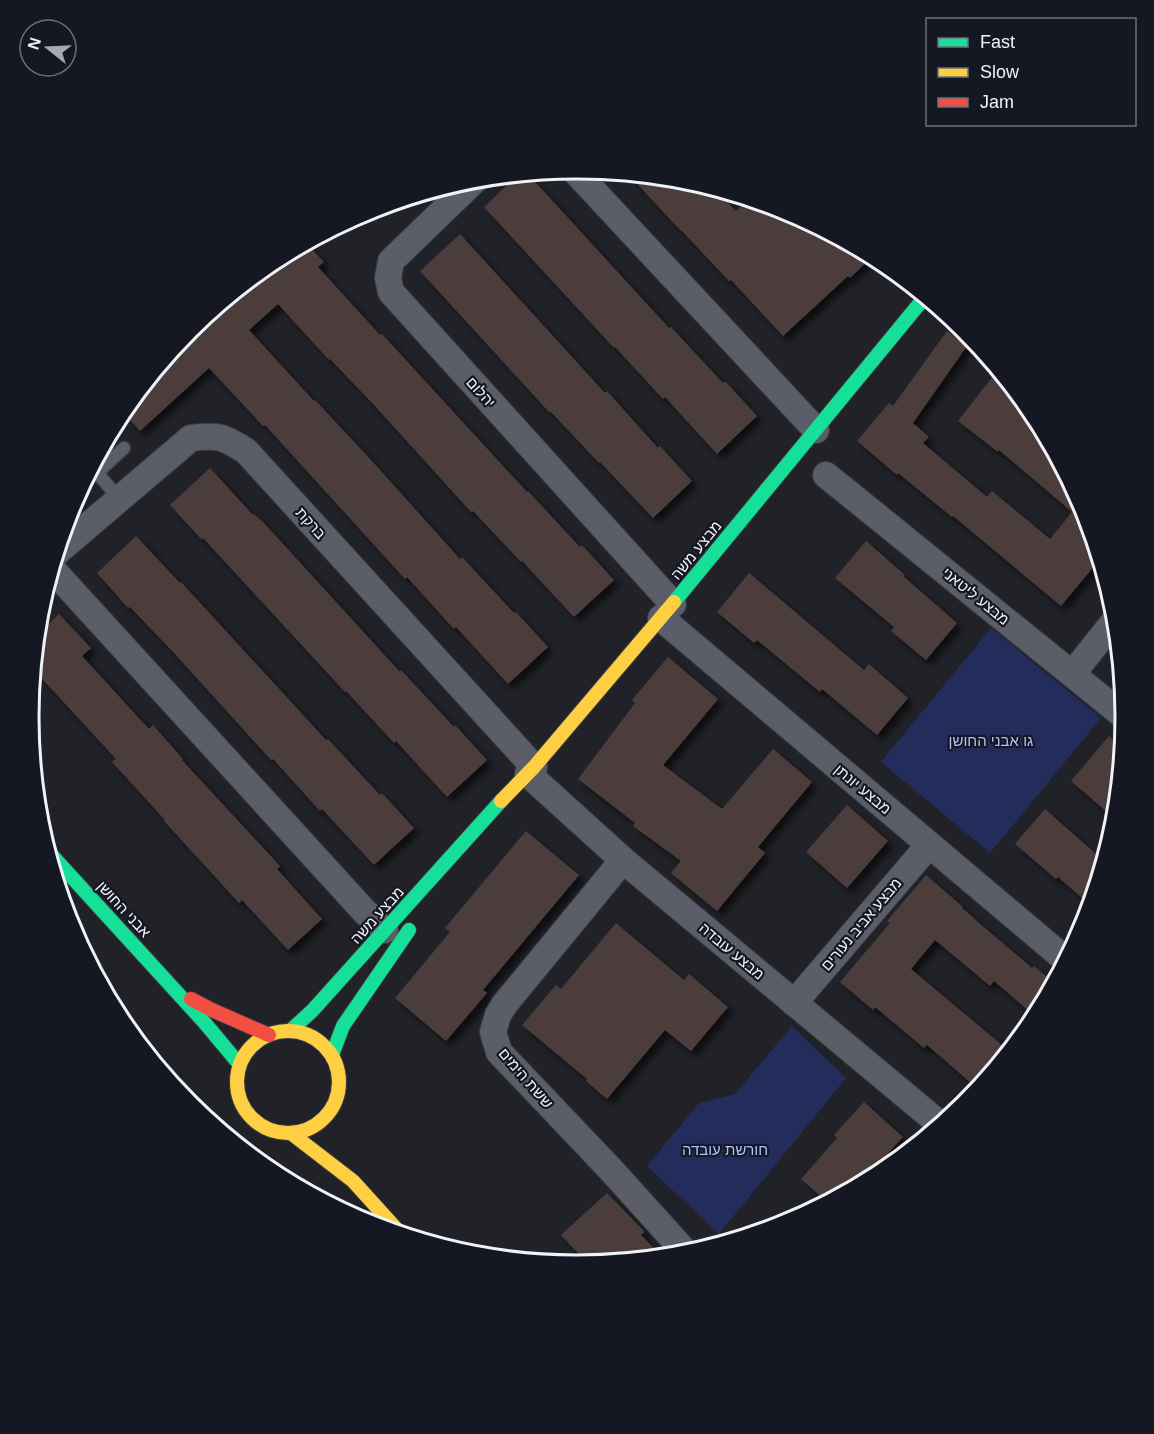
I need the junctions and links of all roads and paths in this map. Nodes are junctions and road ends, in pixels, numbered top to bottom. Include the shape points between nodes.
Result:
1 (582, 179) edge
2 (464, 191) edge
3 (920, 303) edge
4 (816, 430) junction
5 (124, 448) dead end
6 (98, 472) edge
7 (97, 473) edge
8 (826, 475) dead end
9 (119, 498) junction
10 (69, 542) edge
11 (58, 575) edge
12 (667, 611) junction
13 (1107, 629) edge
14 (1072, 673) junction
15 (1115, 708) edge
16 (531, 771) junction
17 (485, 818) junction
18 (929, 844) junction
19 (623, 860) junction
20 (59, 864) edge
21 (427, 903) dead end
22 (414, 922) dead end
23 (385, 930) junction
24 (1060, 955) edge
25 (176, 991) junction
26 (794, 1003) junction
27 (290, 1031) junction
28 (269, 1035) junction
29 (332, 1055) junction
30 (240, 1065) junction
31 (933, 1120) edge
32 (292, 1134) junction
33 (346, 1162) dead end
34 (352, 1181) junction
35 (388, 1220) edge
36 (679, 1245) edge

1 - 4 street
2 - 12 street, יהלום via 391,261 391,292
3 - 4 street, מבצע משה
4 - 12 street, מבצע משה
5 - 6 lane
7 - 9 lane
8 - 14 street, מבצע ליטאני
9 - 10 street, ברקת
9 - 16 street, ברקת via 190,438 210,436 228,440 246,451
11 - 23 street
12 - 16 street, מבצע משה
12 - 18 street, מבצע יונתן
13 - 14 street
14 - 15 street, מבצע ליטאני
16 - 17 street, מבצע משה
16 - 19 street, מבצע עובדה
17 - 21 street, מבצע משה
17 - 23 street, מבצע משה
18 - 24 street, מבצע יונתן
18 - 26 street, מבצע אביב נעורים
19 - 26 street, מבצע עובדה
19 - 36 street, ששת הימים via 504,1005 493,1032 499,1052
20 - 25 street, אבני החושן
22 - 29 street via 343,1026
23 - 27 street, מבצע משה
25 - 28 street, אבני החושן
25 - 30 street, אבני החושן
26 - 31 street, מבצע עובדה
27 - 28 street
27 - 29 street via 307,1034
28 - 30 street via 256,1042
29 - 32 street via 340,1086 332,1117 307,1131
30 - 32 street via 237,1082 248,1114 260,1126
32 - 34 street
33 - 34 street
34 - 35 street

